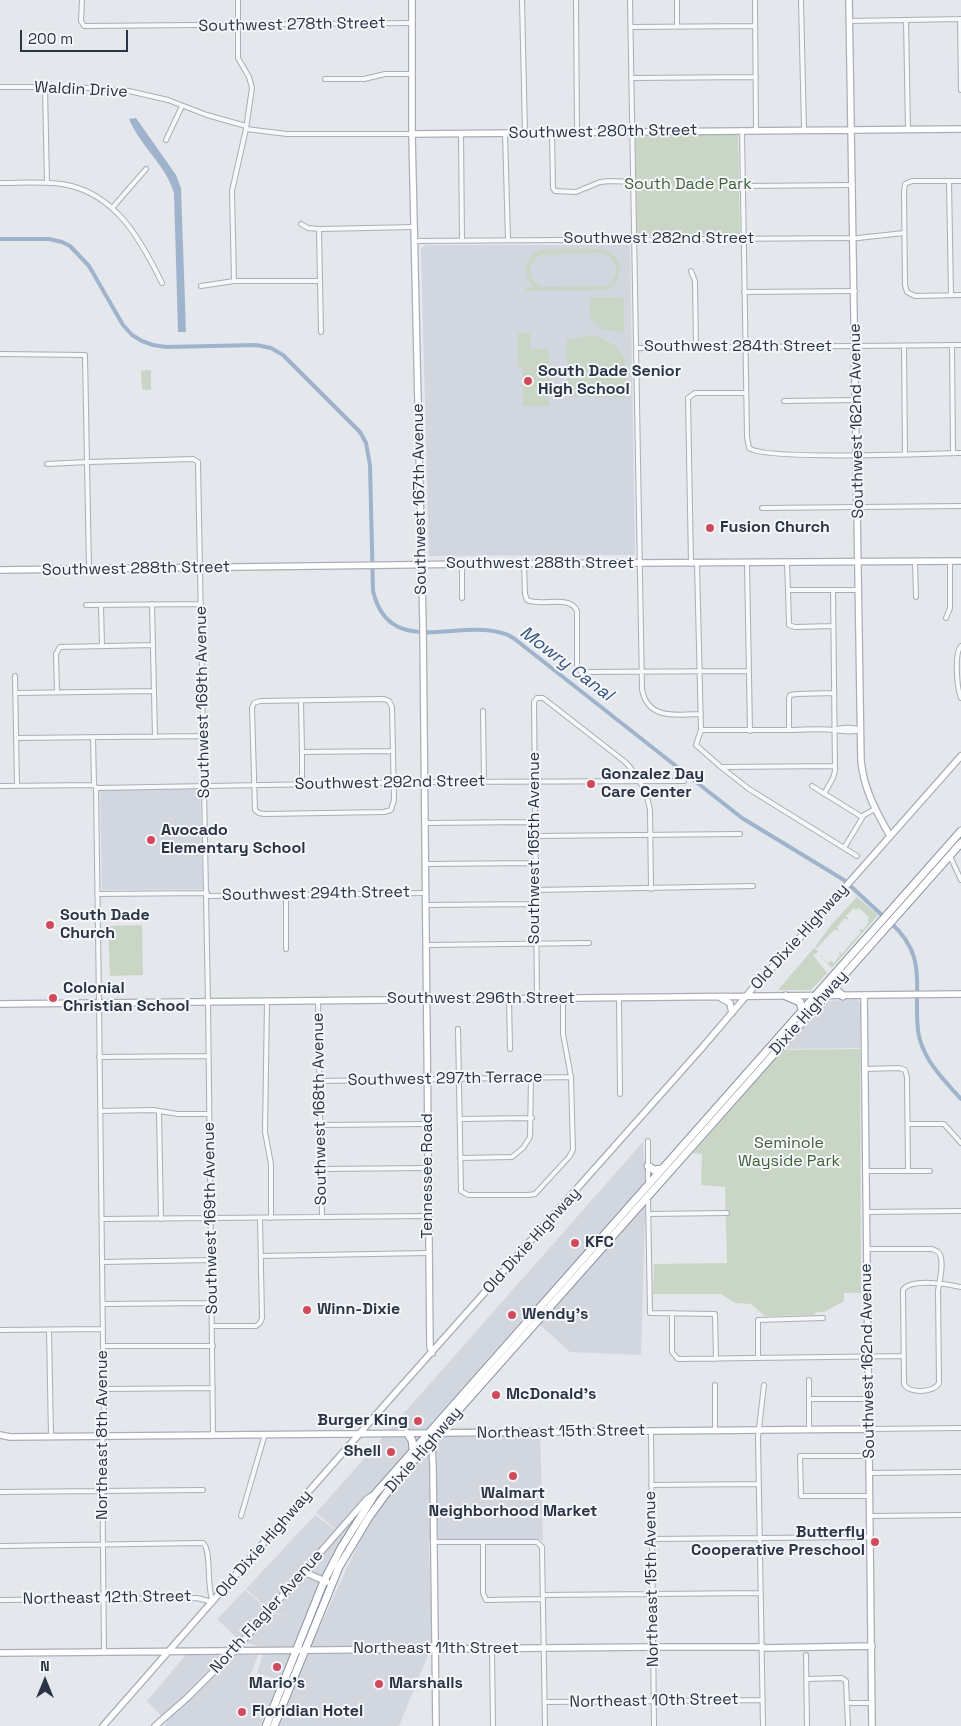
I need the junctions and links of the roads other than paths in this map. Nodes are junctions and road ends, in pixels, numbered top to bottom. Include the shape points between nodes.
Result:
1 (82, 0) edge
2 (238, 0) edge
3 (412, 0) edge
4 (522, 0) edge
5 (576, 0) edge
6 (630, 0) edge
7 (677, 0) edge
8 (755, 0) edge
9 (801, 0) edge
10 (849, 0) edge
11 (906, 20) junction
12 (960, 20) edge
13 (849, 21) junction
14 (412, 23) junction
15 (238, 25) junction
16 (631, 26) junction
17 (677, 26) junction
18 (755, 26) junction
19 (412, 74) junction
20 (756, 76) junction
21 (631, 78) junction
22 (324, 79) dead end
23 (0, 87) edge
24 (45, 88) junction
25 (961, 90) edge
26 (182, 106) junction
27 (246, 127) junction
28 (852, 129) junction
29 (908, 129) junction
30 (961, 129) edge
31 (742, 130) junction
32 (756, 130) junction
33 (804, 130) junction
34 (632, 131) junction
35 (552, 132) junction
36 (577, 132) junction
37 (460, 133) junction
38 (505, 133) junction
39 (525, 133) junction
40 (412, 134) junction
41 (166, 140) dead end
42 (146, 169) dead end
43 (949, 181) junction
44 (961, 181) edge
45 (633, 182) junction
46 (0, 183) edge
47 (46, 183) junction
48 (853, 185) junction
49 (743, 186) junction
50 (112, 207) junction
51 (301, 224) dead end
52 (319, 228) junction
53 (414, 228) junction
54 (904, 233) junction
55 (854, 238) junction
56 (633, 239) junction
57 (744, 239) junction
58 (508, 240) junction
59 (414, 241) junction
60 (462, 241) junction
61 (692, 271) dead end
62 (320, 281) junction
63 (234, 282) junction
64 (162, 283) dead end
65 (201, 286) dead end
66 (855, 291) junction
67 (744, 292) junction
68 (961, 295) edge
69 (951, 296) junction
70 (321, 332) dead end
71 (952, 345) junction
72 (961, 345) edge
73 (856, 346) junction
74 (904, 346) junction
75 (696, 347) junction
76 (746, 347) junction
77 (636, 348) junction
78 (0, 354) edge
79 (746, 393) junction
80 (856, 400) junction
81 (784, 401) dead end
82 (961, 453) edge
83 (857, 454) junction
84 (905, 454) junction
85 (953, 454) junction
86 (88, 462) junction
87 (47, 464) dead end
88 (961, 506) edge
89 (858, 507) junction
90 (762, 508) dead end
91 (961, 561) edge
92 (859, 562) junction
93 (915, 562) junction
94 (950, 562) junction
95 (747, 563) junction
96 (787, 563) junction
97 (462, 564) junction
98 (524, 564) junction
99 (640, 564) junction
100 (694, 564) junction
101 (422, 565) junction
102 (200, 568) junction
103 (89, 569) junction
104 (0, 570) edge
105 (788, 590) junction
106 (833, 590) junction
107 (859, 590) junction
108 (916, 597) dead end
109 (462, 598) dead end
110 (152, 604) junction
111 (201, 604) junction
112 (86, 605) dead end
113 (101, 605) junction
114 (946, 618) dead end
115 (833, 626) junction
116 (153, 645) junction
117 (102, 646) junction
118 (961, 646) edge
119 (749, 671) junction
120 (641, 672) junction
121 (700, 672) junction
122 (15, 676) dead end
123 (154, 691) junction
124 (15, 692) junction
125 (56, 692) junction
126 (834, 693) junction
127 (961, 698) edge
128 (301, 700) junction
129 (483, 711) dead end
130 (701, 714) junction
131 (701, 730) junction
132 (750, 730) junction
133 (789, 730) junction
134 (834, 730) junction
135 (861, 730) junction
136 (204, 736) junction
137 (93, 737) junction
138 (155, 737) junction
139 (16, 738) junction
140 (392, 751) junction
141 (302, 752) junction
142 (961, 756) edge
143 (737, 766) junction
144 (835, 766) junction
145 (722, 767) junction
146 (734, 777) junction
147 (534, 781) junction
148 (639, 781) junction
149 (684, 781) dead end
150 (425, 782) junction
151 (484, 782) junction
152 (393, 783) junction
153 (253, 784) junction
154 (302, 784) junction
155 (204, 785) junction
156 (0, 786) edge
157 (18, 786) junction
158 (95, 786) junction
159 (812, 786) dead end
160 (824, 794) junction
161 (875, 809) junction
162 (862, 817) junction
163 (534, 822) junction
164 (425, 823) junction
165 (961, 831) edge
166 (740, 834) dead end
167 (650, 835) junction
168 (534, 836) junction
169 (890, 836) junction
170 (961, 837) edge
171 (961, 843) edge
172 (844, 848) junction
173 (944, 850) junction
174 (858, 856) dead end
175 (950, 856) junction
176 (535, 863) junction
177 (426, 864) junction
178 (961, 880) edge
179 (753, 886) dead end
180 (651, 889) junction
181 (535, 890) junction
182 (426, 893) junction
183 (97, 894) junction
184 (207, 894) junction
185 (286, 894) junction
186 (915, 894) junction
187 (535, 904) junction
188 (426, 905) junction
189 (884, 923) junction
190 (864, 939) junction
191 (588, 943) dead end
192 (536, 944) junction
193 (426, 945) junction
194 (286, 949) dead end
195 (836, 983) junction
196 (756, 984) junction
197 (961, 994) edge
198 (864, 995) junction
199 (746, 996) junction
200 (761, 996) junction
201 (786, 996) junction
202 (813, 996) junction
203 (824, 996) junction
204 (843, 996) junction
205 (716, 997) junction
206 (509, 998) junction
207 (537, 998) junction
208 (563, 998) junction
209 (619, 998) junction
210 (427, 999) junction
211 (318, 1000) junction
212 (267, 1001) junction
213 (208, 1002) junction
214 (99, 1003) junction
215 (0, 1004) edge
216 (802, 1010) junction
217 (732, 1013) junction
218 (458, 1030) dead end
219 (510, 1049) dead end
220 (766, 1050) junction
221 (772, 1055) junction
222 (208, 1056) junction
223 (100, 1057) junction
224 (864, 1069) junction
225 (571, 1077) junction
226 (531, 1078) junction
227 (428, 1079) junction
228 (460, 1079) junction
229 (320, 1081) junction
230 (729, 1091) junction
231 (739, 1093) junction
232 (620, 1094) dead end
233 (101, 1111) junction
234 (159, 1111) junction
235 (209, 1114) junction
236 (532, 1118) junction
237 (460, 1119) junction
238 (428, 1124) junction
239 (908, 1124) junction
240 (320, 1125) junction
241 (700, 1137) junction
242 (648, 1141) dead end
243 (961, 1143) edge
244 (460, 1158) junction
245 (648, 1166) junction
246 (663, 1167) junction
247 (428, 1168) junction
248 (321, 1169) junction
249 (865, 1171) junction
250 (908, 1171) junction
251 (930, 1171) dead end
252 (648, 1184) junction
253 (648, 1196) junction
254 (961, 1211) edge
255 (866, 1212) junction
256 (632, 1213) junction
257 (648, 1214) junction
258 (727, 1214) dead end
259 (428, 1216) junction
260 (322, 1217) junction
261 (211, 1218) junction
262 (260, 1218) junction
263 (271, 1218) junction
264 (102, 1219) junction
265 (161, 1219) junction
266 (867, 1249) junction
267 (428, 1253) junction
268 (261, 1256) junction
269 (211, 1260) junction
270 (102, 1262) junction
271 (570, 1272) junction
272 (939, 1283) junction
273 (961, 1287) edge
274 (212, 1302) junction
275 (103, 1304) junction
276 (672, 1313) junction
277 (543, 1314) junction
278 (529, 1318) junction
279 (823, 1318) dead end
280 (212, 1326) junction
281 (0, 1330) edge
282 (49, 1330) junction
283 (103, 1330) junction
284 (103, 1346) junction
285 (213, 1346) junction
286 (432, 1352) junction
287 (867, 1356) junction
288 (904, 1356) junction
289 (716, 1358) junction
290 (758, 1358) junction
291 (503, 1360) junction
292 (809, 1380) dead end
293 (764, 1385) dead end
294 (715, 1386) dead end
295 (213, 1388) junction
296 (104, 1389) junction
297 (464, 1391) junction
298 (809, 1399) junction
299 (868, 1399) junction
300 (961, 1428) edge
301 (868, 1429) junction
302 (759, 1430) junction
303 (809, 1430) junction
304 (651, 1431) junction
305 (715, 1431) junction
306 (441, 1432) junction
307 (407, 1433) junction
308 (264, 1434) junction
309 (340, 1434) junction
310 (360, 1434) junction
311 (426, 1434) junction
312 (0, 1435) edge
313 (213, 1435) junction
314 (103, 1436) junction
315 (10, 1437) junction
316 (50, 1437) junction
317 (0, 1440) edge
318 (430, 1441) junction
319 (349, 1446) junction
320 (413, 1449) junction
321 (869, 1456) junction
322 (961, 1472) edge
323 (869, 1473) junction
324 (759, 1484) junction
325 (651, 1485) junction
326 (203, 1490) dead end
327 (103, 1491) junction
328 (0, 1492) edge
329 (375, 1494) junction
330 (870, 1496) junction
331 (961, 1515) edge
332 (241, 1516) dead end
333 (870, 1516) junction
334 (870, 1537) junction
335 (652, 1539) junction
336 (760, 1539) junction
337 (433, 1542) junction
338 (483, 1543) junction
339 (103, 1544) junction
340 (0, 1546) edge
341 (304, 1572) junction
342 (328, 1582) junction
343 (761, 1593) junction
344 (653, 1594) junction
345 (543, 1597) junction
346 (104, 1598) junction
347 (0, 1600) edge
348 (213, 1602) junction
349 (872, 1646) junction
350 (653, 1647) junction
351 (762, 1647) junction
352 (492, 1649) junction
353 (544, 1649) junction
354 (296, 1650) junction
355 (305, 1650) junction
356 (435, 1650) junction
357 (151, 1651) junction
358 (169, 1651) junction
359 (234, 1651) junction
360 (104, 1652) junction
361 (0, 1653) edge
362 (806, 1655) dead end
363 (157, 1665) junction
364 (806, 1678) junction
365 (763, 1700) junction
366 (545, 1702) junction
367 (654, 1702) junction
368 (848, 1703) junction
369 (872, 1703) junction
370 (270, 1725) edge
371 (104, 1726) edge
372 (155, 1726) edge
373 (436, 1726) edge
374 (493, 1726) edge
375 (545, 1726) edge
376 (654, 1726) edge
377 (763, 1726) edge
378 (807, 1726) edge
379 (848, 1726) edge
380 (872, 1726) edge

1 - 15 street, Southwest 278th Street via 84,26
2 - 15 street
3 - 14 street, Southwest 167th Avenue
4 - 39 street
5 - 36 street
6 - 16 street
7 - 17 street
8 - 18 street
9 - 33 street
10 - 13 street, Southwest 162nd Avenue
11 - 12 street
11 - 13 street
11 - 29 street
12 - 25 street
13 - 28 street, Southwest 162nd Avenue
14 - 15 street, Southwest 278th Street
14 - 19 street, Southwest 167th Avenue
15 - 27 street via 238,58 252,88
16 - 17 street
16 - 21 street
17 - 18 street
18 - 20 street
19 - 22 street
19 - 40 street, Southwest 167th Avenue
20 - 21 street
20 - 32 street
21 - 34 street
23 - 24 street, Waldin Drive
24 - 26 street, Waldin Drive via 112,89
24 - 47 street
26 - 27 street, Waldin Drive
26 - 41 street
27 - 40 street, Southwest 280th Street via 287,134
27 - 63 street via 232,192
28 - 29 street, Southwest 280th Street
28 - 33 street, Southwest 280th Street
28 - 48 street, Southwest 162nd Avenue
29 - 30 street, Southwest 280th Street
31 - 32 street, Southwest 280th Street
31 - 34 street, Southwest 280th Street
31 - 49 street
32 - 33 street, Southwest 280th Street
34 - 36 street, Southwest 280th Street
34 - 45 street
35 - 36 street, Southwest 280th Street
35 - 39 street, Southwest 280th Street
35 - 45 street via 555,190 576,192 600,182
37 - 38 street, Southwest 280th Street
37 - 40 street, Southwest 280th Street
37 - 60 street
38 - 39 street, Southwest 280th Street
38 - 58 street
40 - 53 street, Southwest 167th Avenue
42 - 50 street
43 - 44 street
43 - 54 street via 905,184
43 - 69 street
45 - 56 street
46 - 47 street
47 - 50 street via 82,189
48 - 49 street
48 - 55 street, Southwest 162nd Avenue
49 - 57 street
50 - 64 street via 131,228
51 - 52 street
52 - 53 street
52 - 62 street
53 - 59 street, Southwest 167th Avenue
54 - 55 street, Southwest 282nd Street
54 - 69 street via 907,292 915,296
55 - 57 street, Southwest 282nd Street
55 - 66 street, Southwest 162nd Avenue
56 - 57 street, Southwest 282nd Street
56 - 58 street, Southwest 282nd Street
56 - 77 street
57 - 67 street
58 - 60 street, Southwest 282nd Street
59 - 60 street, Southwest 282nd Street
59 - 101 street, Southwest 167th Avenue
61 - 75 street
62 - 63 street
62 - 70 street
63 - 65 street
66 - 67 street
66 - 73 street, Southwest 162nd Avenue
67 - 76 street
68 - 69 street
71 - 72 street, Southwest 284th Street
71 - 74 street, Southwest 284th Street
71 - 85 street
73 - 74 street, Southwest 284th Street
73 - 76 street, Southwest 284th Street
73 - 80 street, Southwest 162nd Avenue
74 - 84 street
75 - 76 street, Southwest 284th Street
75 - 77 street, Southwest 284th Street
76 - 79 street
77 - 99 street
78 - 86 street via 85,355
79 - 83 street via 750,449 791,455
79 - 100 street via 695,393 690,396
80 - 81 street
80 - 83 street, Southwest 162nd Avenue
82 - 85 street
83 - 84 street
83 - 89 street, Southwest 162nd Avenue
84 - 85 street
86 - 87 street
86 - 102 street, Southwest 169th Avenue via 193,459 198,462
86 - 103 street
88 - 89 street
89 - 90 street
89 - 92 street, Southwest 162nd Avenue
91 - 94 street, Southwest 288th Street
92 - 93 street, Southwest 288th Street
92 - 96 street, Southwest 288th Street
92 - 107 street, Southwest 162nd Avenue
93 - 94 street, Southwest 288th Street
93 - 108 street
94 - 114 street via 950,608
95 - 96 street, Southwest 288th Street
95 - 100 street, Southwest 288th Street
95 - 119 street
96 - 105 street
97 - 98 street, Southwest 288th Street
97 - 101 street, Southwest 288th Street
97 - 109 street
98 - 99 street, Southwest 288th Street
98 - 120 street via 526,598 532,602 573,604 580,672
99 - 100 street, Southwest 288th Street
99 - 120 street
100 - 121 street
101 - 102 street, Southwest 288th Street
101 - 150 street, Southwest 167th Avenue
102 - 103 street, Southwest 288th Street
102 - 111 street, Southwest 169th Avenue
103 - 104 street, Southwest 288th Street
105 - 106 street
105 - 115 street via 790,624
106 - 107 street
106 - 115 street
107 - 135 street, Southwest 162nd Avenue
110 - 111 street
110 - 113 street
110 - 116 street
111 - 136 street, Southwest 169th Avenue
112 - 113 street
113 - 117 street
115 - 126 street
116 - 117 street
116 - 123 street
117 - 125 street via 63,646 57,649
118 - 127 street via 957,654
119 - 121 street
119 - 132 street
120 - 121 street
120 - 130 street via 643,695 655,710 668,714
121 - 130 street
122 - 124 street
123 - 125 street
123 - 138 street
124 - 125 street
124 - 139 street
126 - 133 street via 790,695
126 - 134 street
128 - 140 street via 387,700 392,707
128 - 141 street
128 - 153 street via 260,701 253,705
129 - 151 street
130 - 131 street
131 - 132 street
131 - 145 street via 696,743 698,748
132 - 133 street
133 - 134 street
134 - 135 street
134 - 144 street
135 - 161 street, Southwest 162nd Avenue via 863,774
136 - 138 street
136 - 155 street, Southwest 169th Avenue
137 - 138 street
137 - 139 street
137 - 158 street, Northeast 8th Avenue
139 - 157 street
140 - 141 street
140 - 152 street
141 - 154 street
142 - 169 street, Old Dixie Highway
143 - 144 street
143 - 145 street
143 - 146 street
144 - 160 street via 833,778
145 - 146 street
146 - 172 street
147 - 148 street, Southwest 292nd Street
147 - 148 street, Southwest 165th Avenue via 534,702 543,698 624,761
147 - 151 street, Southwest 292nd Street
147 - 163 street, Southwest 165th Avenue
148 - 149 street, Southwest 292nd Street
148 - 167 street via 650,807
150 - 151 street, Southwest 292nd Street
150 - 152 street, Southwest 292nd Street
150 - 164 street, Southwest 167th Avenue
152 - 153 street via 393,804 388,812 290,814 257,812
152 - 154 street, Southwest 292nd Street
153 - 154 street, Southwest 292nd Street
153 - 155 street, Southwest 292nd Street
155 - 158 street, Southwest 292nd Street
155 - 184 street, Southwest 169th Avenue
156 - 157 street, Southwest 292nd Street
157 - 158 street, Southwest 292nd Street
158 - 183 street, Northeast 8th Avenue
159 - 160 street
160 - 162 street
161 - 162 street
161 - 169 street, Southwest 162nd Avenue
162 - 172 street
163 - 164 street
163 - 168 street, Southwest 165th Avenue
164 - 177 street, Southwest 167th Avenue
165 - 173 highway, Dixie Highway
166 - 167 street
167 - 168 street
167 - 180 street
168 - 176 street, Southwest 165th Avenue
169 - 196 street, Old Dixie Highway
170 - 175 highway via 949,851
171 - 175 highway, Dixie Highway
172 - 174 street
173 - 186 highway via 942,858 919,883
173 - 189 highway, Dixie Highway via 888,912
175 - 178 street
175 - 186 highway, Dixie Highway
176 - 177 street
176 - 181 street, Southwest 165th Avenue
177 - 182 street, Southwest 167th Avenue
179 - 180 street
180 - 181 street
181 - 187 street, Southwest 165th Avenue
182 - 185 street, Southwest 294th Street
182 - 188 street, Southwest 167th Avenue
183 - 184 street, Southwest 294th Street
183 - 214 street, Northeast 8th Avenue
184 - 185 street, Southwest 294th Street
184 - 213 street, Southwest 169th Avenue
185 - 194 street
186 - 189 highway, Dixie Highway via 894,918
187 - 188 street
187 - 192 street, Southwest 165th Avenue
188 - 193 street, Southwest 167th Avenue
189 - 190 highway, Dixie Highway
189 - 195 highway, Dixie Highway
190 - 202 highway, Dixie Highway
190 - 203 highway via 860,949 826,988
191 - 192 street
192 - 193 street
192 - 207 street, Southwest 165th Avenue
193 - 210 street, Southwest 167th Avenue
195 - 203 highway, Dixie Highway
195 - 204 highway via 836,990
196 - 199 street, Old Dixie Highway
196 - 200 street
197 - 198 street, Southwest 296th Street
198 - 204 street, Southwest 296th Street
198 - 224 street, Southwest 162nd Avenue
199 - 200 street, Southwest 296th Street
199 - 205 street, Southwest 296th Street
199 - 217 street, Old Dixie Highway
200 - 201 street, Southwest 296th Street
201 - 202 street, Southwest 296th Street
201 - 216 highway via 800,1002
202 - 203 street, Southwest 296th Street
202 - 216 highway, Dixie Highway
202 - 221 highway via 810,1006
203 - 204 street, Southwest 296th Street
203 - 221 highway, Dixie Highway
205 - 209 street, Southwest 296th Street
205 - 217 street via 730,1002
206 - 207 street, Southwest 296th Street
206 - 210 street, Southwest 296th Street
206 - 219 street
207 - 208 street, Southwest 296th Street
208 - 209 street, Southwest 296th Street
208 - 225 street via 564,1034
209 - 232 street
210 - 211 street, Southwest 296th Street
210 - 227 street, Tennessee Road
211 - 212 street, Southwest 296th Street
211 - 229 street, Southwest 168th Avenue
212 - 213 street, Southwest 296th Street
212 - 263 street via 266,1132 271,1164
213 - 214 street, Southwest 296th Street
213 - 222 street, Southwest 169th Avenue
214 - 215 street, Southwest 296th Street
214 - 223 street, Northeast 8th Avenue
216 - 220 highway, Dixie Highway
217 - 286 street, Old Dixie Highway
218 - 228 street
220 - 230 highway, Dixie Highway
220 - 231 highway via 762,1061 738,1087
221 - 231 highway, Dixie Highway
222 - 223 street
222 - 235 street, Southwest 169th Avenue
223 - 233 street, Northeast 8th Avenue
224 - 239 street via 904,1070
224 - 249 street, Southwest 162nd Avenue
225 - 226 street, Southwest 297th Terrace
225 - 244 street via 573,1150 535,1194 464,1194 460,1187
226 - 228 street, Southwest 297th Terrace
226 - 236 street
227 - 228 street, Southwest 297th Terrace
227 - 229 street, Southwest 297th Terrace
227 - 238 street, Tennessee Road
228 - 237 street
229 - 240 street, Southwest 168th Avenue
230 - 241 highway via 730,1096 705,1125
230 - 246 highway, Dixie Highway
231 - 241 highway, Dixie Highway
233 - 234 street
233 - 264 street, Northeast 8th Avenue
234 - 235 street
234 - 265 street
235 - 261 street, Southwest 169th Avenue
236 - 237 street
236 - 244 street via 530,1137 512,1157
237 - 244 street
238 - 240 street
238 - 247 street, Tennessee Road
239 - 243 street via 944,1124
239 - 250 street
240 - 248 street, Southwest 168th Avenue
241 - 253 highway, Dixie Highway
242 - 245 street
245 - 246 highway via 654,1170
245 - 252 street
246 - 252 highway
246 - 253 highway
247 - 248 street
247 - 259 street, Tennessee Road
248 - 260 street, Southwest 168th Avenue
249 - 250 street
249 - 255 street, Southwest 162nd Avenue
250 - 251 street
252 - 256 highway via 633,1206
252 - 271 highway
253 - 256 highway
253 - 257 street
254 - 255 street
255 - 266 street, Southwest 162nd Avenue
256 - 277 highway, Dixie Highway
257 - 258 street
257 - 276 street via 650,1313
259 - 260 street
259 - 267 street, Tennessee Road
260 - 263 street
261 - 262 street
261 - 265 street
261 - 269 street, Southwest 169th Avenue
262 - 263 street
262 - 268 street
264 - 265 street
264 - 270 street, Northeast 8th Avenue
266 - 272 street via 932,1249 939,1252
266 - 287 street, Southwest 162nd Avenue
267 - 268 street
267 - 286 street, Tennessee Road
268 - 280 street via 260,1323 256,1326
269 - 270 street
269 - 274 street, Southwest 169th Avenue
270 - 275 street, Northeast 8th Avenue
271 - 277 highway via 542,1310
271 - 278 highway, Dixie Highway
272 - 273 street
272 - 288 street via 910,1284 904,1290
272 - 288 street via 939,1383 936,1387 932,1390 906,1388
274 - 275 street
274 - 280 street, Southwest 169th Avenue
275 - 283 street, Northeast 8th Avenue
276 - 289 street via 674,1356 678,1359
276 - 289 street via 715,1314
277 - 291 highway, Dixie Highway
278 - 291 highway via 530,1324 508,1348
278 - 297 highway, Dixie Highway
279 - 290 street via 758,1320
280 - 285 street, Southwest 169th Avenue
281 - 282 street
282 - 283 street
282 - 316 street
283 - 284 street, Northeast 8th Avenue
284 - 285 street
284 - 296 street, Northeast 8th Avenue
285 - 295 street, Southwest 169th Avenue
286 - 310 street, Old Dixie Highway
287 - 288 street
287 - 290 street
287 - 299 street, Southwest 162nd Avenue
289 - 290 street
291 - 306 highway, Dixie Highway
292 - 298 street
293 - 302 street
294 - 305 street
295 - 296 street
295 - 313 street, Southwest 169th Avenue
296 - 314 street, Northeast 8th Avenue
297 - 306 highway via 462,1399 442,1422
297 - 311 highway, Dixie Highway
298 - 299 street
298 - 303 street
299 - 301 street, Southwest 162nd Avenue
300 - 301 street
301 - 303 street, Northeast 15th Street
301 - 321 street, Southwest 162nd Avenue
302 - 303 street, Northeast 15th Street
302 - 305 street, Northeast 15th Street
302 - 324 street
304 - 305 street, Northeast 15th Street
304 - 306 street, Northeast 15th Street
304 - 325 street, Northeast 15th Avenue
306 - 311 street, Northeast 15th Street
306 - 318 highway, Dixie Highway
307 - 310 street, Northeast 15th Street
307 - 311 street, Northeast 15th Street
307 - 320 highway
308 - 309 street, Northeast 15th Street
308 - 313 street, Northeast 15th Street
308 - 332 street
309 - 310 street, Northeast 15th Street
309 - 319 street via 347,1439
310 - 319 street, Old Dixie Highway
311 - 318 street
311 - 320 highway, Dixie Highway
312 - 315 street
313 - 314 street, Northeast 15th Street
314 - 316 street
314 - 327 street, Northeast 8th Avenue
315 - 316 street
315 - 317 street
318 - 337 street
318 - 342 highway, Dixie Highway via 377,1505
319 - 348 street, Old Dixie Highway
320 - 329 highway, Dixie Highway
321 - 323 street, Southwest 162nd Avenue
321 - 330 street via 800,1456 801,1496
322 - 323 street
323 - 330 street, Southwest 162nd Avenue
324 - 325 street
324 - 336 street
325 - 335 street, Northeast 15th Avenue
326 - 327 street
327 - 328 street
327 - 339 street, Northeast 8th Avenue
329 - 341 street, North Flagler Avenue via 367,1499
329 - 342 highway, Dixie Highway via 341,1548
330 - 333 street, Southwest 162nd Avenue
331 - 333 street
333 - 334 street, Southwest 162nd Avenue
334 - 336 street
334 - 349 street, Southwest 162nd Avenue
335 - 336 street
335 - 344 street, Northeast 15th Avenue
336 - 343 street
337 - 338 street
337 - 356 street
338 - 345 street via 540,1544
338 - 345 street via 483,1593 486,1600
339 - 340 street
339 - 346 street, Northeast 8th Avenue
339 - 348 street via 205,1544
341 - 342 street
341 - 359 street, North Flagler Avenue
342 - 354 highway
342 - 355 highway, Dixie Highway
343 - 344 street
343 - 351 street
344 - 345 street
344 - 350 street, Northeast 15th Avenue
345 - 353 street
346 - 347 street, Northeast 12th Street
346 - 348 street, Northeast 12th Street via 197,1598
346 - 360 street, Northeast 8th Avenue
348 - 358 street, Old Dixie Highway
349 - 351 street, Northeast 11th Street
349 - 369 street, Southwest 162nd Avenue
350 - 351 street, Northeast 11th Street
350 - 353 street, Northeast 11th Street
350 - 367 street, Northeast 15th Avenue
351 - 365 street
352 - 353 street, Northeast 11th Street
352 - 356 street, Northeast 11th Street
352 - 374 street
353 - 366 street
354 - 355 street, Northeast 11th Street
354 - 359 street, Northeast 11th Street
354 - 370 highway
355 - 356 street, Northeast 11th Street
355 - 370 highway, Dixie Highway
356 - 373 street
357 - 358 street, Northeast 11th Street
357 - 360 street, Northeast 11th Street
357 - 363 street
358 - 359 street, Northeast 11th Street
358 - 363 street, Old Dixie Highway
359 - 372 street, North Flagler Avenue
360 - 361 street, Northeast 11th Street
362 - 364 street
363 - 371 street, Old Dixie Highway
364 - 368 street via 842,1678 846,1681
364 - 378 street
365 - 367 street, Northeast 10th Street
365 - 377 street
366 - 367 street, Northeast 10th Street
366 - 375 street
367 - 376 street, Northeast 15th Avenue
368 - 369 street
368 - 379 street
369 - 380 street, Southwest 162nd Avenue

